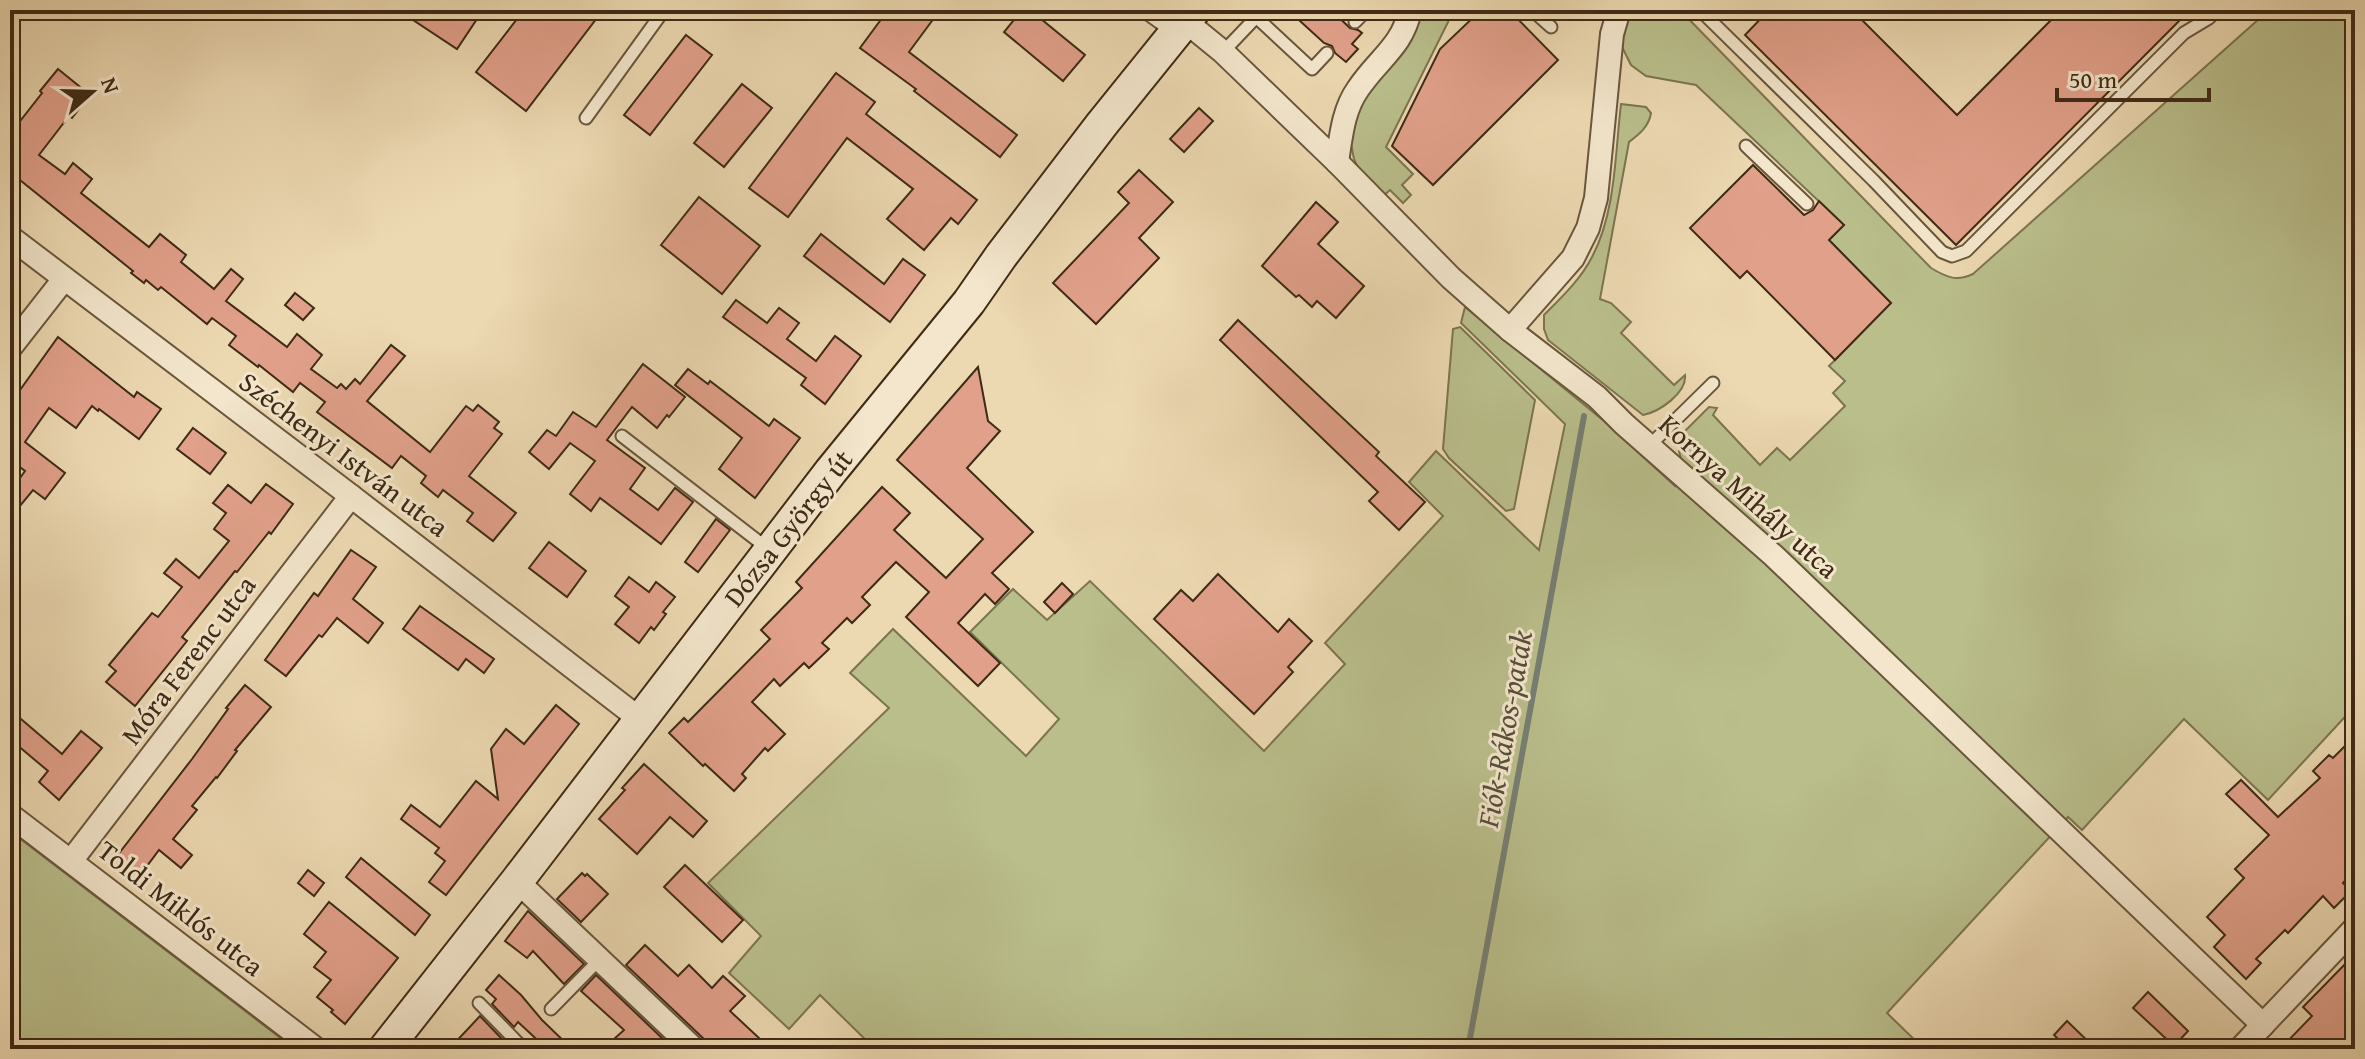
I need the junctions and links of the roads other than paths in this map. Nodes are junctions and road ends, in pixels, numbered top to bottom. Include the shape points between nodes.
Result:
1 (664, 10) edge
2 (1142, 10) edge
3 (1367, 10) edge
4 (1410, 10) edge
5 (1532, 10) edge
6 (1700, 10) edge
7 (2217, 10) edge
8 (1615, 12) edge
9 (1259, 14) edge
10 (1185, 22) edge
11 (1355, 22) dead end
12 (1551, 27) dead end
13 (1223, 52) junction
14 (1327, 53) dead end
15 (586, 118) dead end
16 (1746, 146) dead end
17 (1337, 162) junction
18 (1807, 204) dead end
19 (10, 237) edge
20 (64, 279) junction
21 (1510, 330) junction
22 (10, 348) edge
23 (1713, 383) dead end
24 (622, 436) dead end
25 (1650, 445) junction
26 (351, 496) junction
27 (771, 551) junction
28 (641, 720) junction
29 (10, 815) edge
30 (71, 861) junction
31 (517, 881) junction
32 (2355, 928) edge
33 (600, 959) junction
34 (479, 1003) dead end
35 (551, 1009) dead end
36 (2263, 1025) junction
37 (316, 1049) edge
38 (385, 1049) edge
39 (524, 1049) edge
40 (694, 1049) edge
41 (2240, 1049) edge

1 - 15 lane
2 - 10 lane
3 - 11 lane
4 - 17 street via 1402,35 1352,98
5 - 12 lane
6 - 7 lane via 1942,252 1952,256 1966,251 2184,33
8 - 21 street via 1596,198 1588,228 1573,258
9 - 13 lane
9 - 14 lane via 1312,69
10 - 13 street, Kornya Mihály utca
10 - 27 main road, Dózsa György út
13 - 17 street, Kornya Mihály utca
16 - 18 lane
17 - 21 street, Kornya Mihály utca
19 - 20 street, Széchenyi István utca
20 - 22 street
20 - 26 street, Széchenyi István utca
21 - 25 street, Kornya Mihály utca
23 - 25 lane
24 - 27 lane
25 - 36 street, Kornya Mihály utca via 1774,556
26 - 28 street, Széchenyi István utca
26 - 30 street, Móra Ferenc utca
27 - 28 main road, Dózsa György út
28 - 31 main road, Dózsa György út
29 - 30 street, Toldi Miklós utca
30 - 37 street, Toldi Miklós utca
31 - 33 street
31 - 38 main road, Dózsa György út
32 - 36 street
33 - 35 lane
33 - 40 street
34 - 39 lane
36 - 41 street

